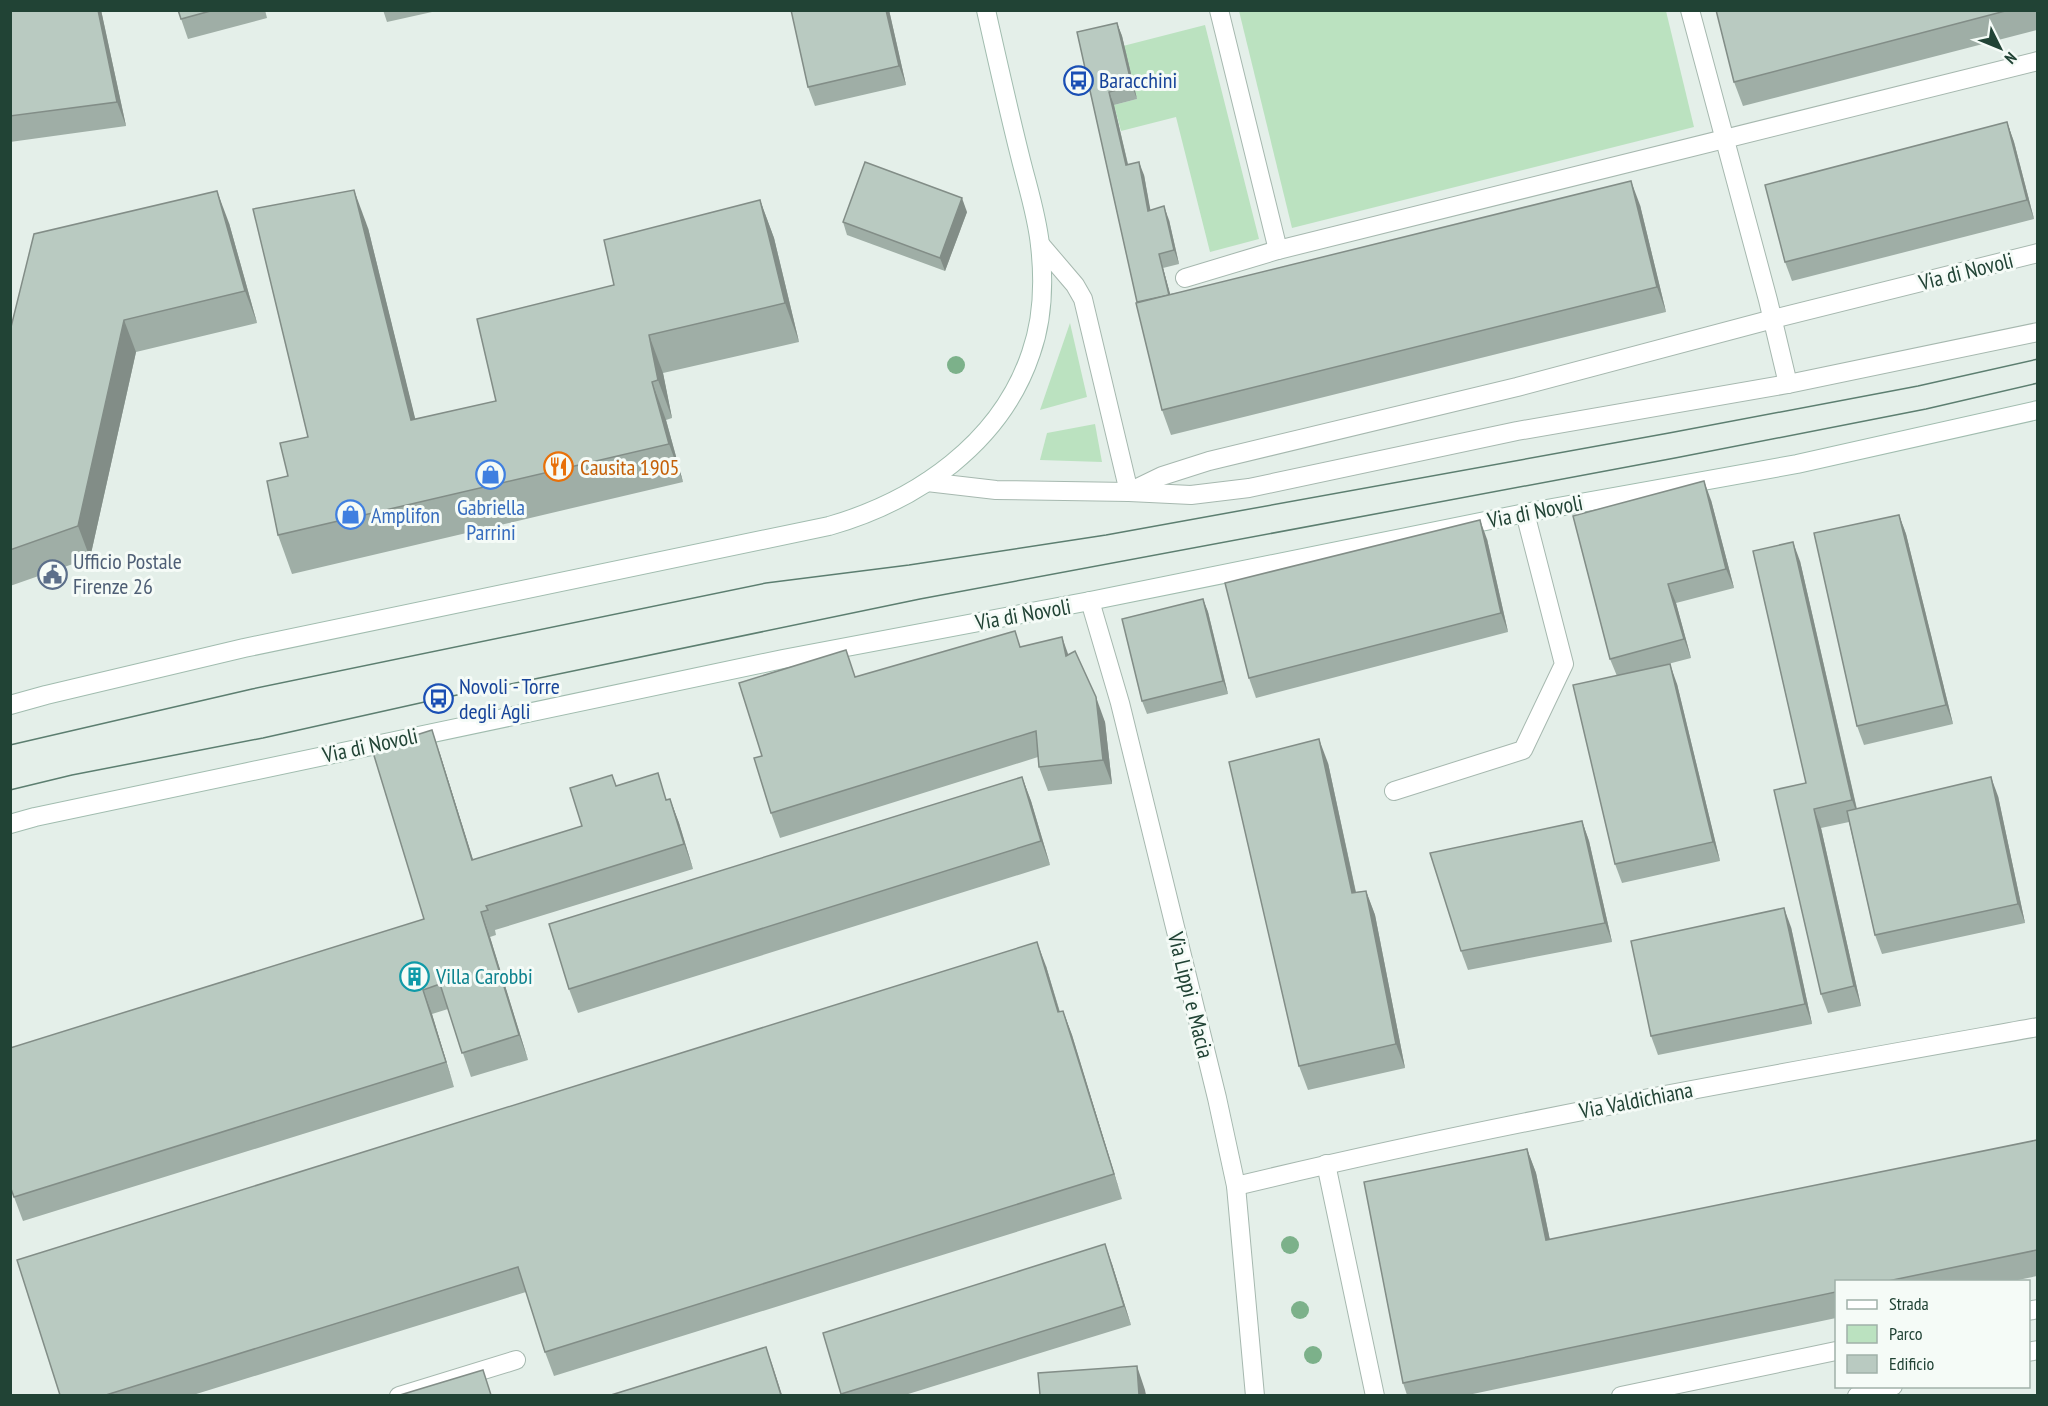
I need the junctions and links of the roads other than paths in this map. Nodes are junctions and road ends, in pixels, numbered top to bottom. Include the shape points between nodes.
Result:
1 (986, 10) edge
2 (1219, 10) edge
3 (1690, 10) edge
4 (2037, 61) edge
5 (1724, 138) junction
6 (1040, 244) junction
7 (1278, 250) junction
8 (2037, 253) edge
9 (1185, 278) dead end
10 (1773, 319) junction
11 (2037, 332) edge
12 (1788, 384) junction
13 (2037, 410) edge
14 (927, 482) junction
15 (1129, 492) junction
16 (1525, 513) junction
17 (1090, 602) junction
18 (10, 705) edge
19 (1394, 791) dead end
20 (10, 824) edge
21 (2037, 1027) edge
22 (1326, 1164) junction
23 (1236, 1186) junction
24 (1835, 1351) edge
25 (516, 1360) dead end
26 (1885, 1388) edge
27 (399, 1395) edge
28 (1256, 1395) edge
29 (1375, 1395) edge
30 (1622, 1395) edge
31 (1857, 1395) edge

1 - 6 street
2 - 7 street
3 - 5 street
4 - 5 street
5 - 7 street
5 - 10 street
6 - 14 street via 1039,315 1022,376 997,419 957,460
6 - 15 street via 1083,299
7 - 9 street
8 - 10 street, Via di Novoli
10 - 12 street
10 - 15 street, Via di Novoli via 1517,387 1209,461
11 - 12 street, Via di Novoli
12 - 15 street, Via di Novoli via 1517,431 1249,488 1191,495
13 - 16 street, Via di Novoli via 1797,464
14 - 15 street, Via di Novoli via 996,490
14 - 18 street via 891,504 829,526 244,648
16 - 17 street, Via di Novoli
16 - 19 street via 1564,664 1523,750
17 - 20 street, Via di Novoli via 759,664
17 - 23 street, Via Lippi e Macia via 1120,703
21 - 22 street, Via Valdichiana via 1621,1102
22 - 23 street, Via Valdichiana
22 - 29 street
23 - 28 street, Via Lippi e Macia
24 - 30 street
25 - 27 street
26 - 31 street

